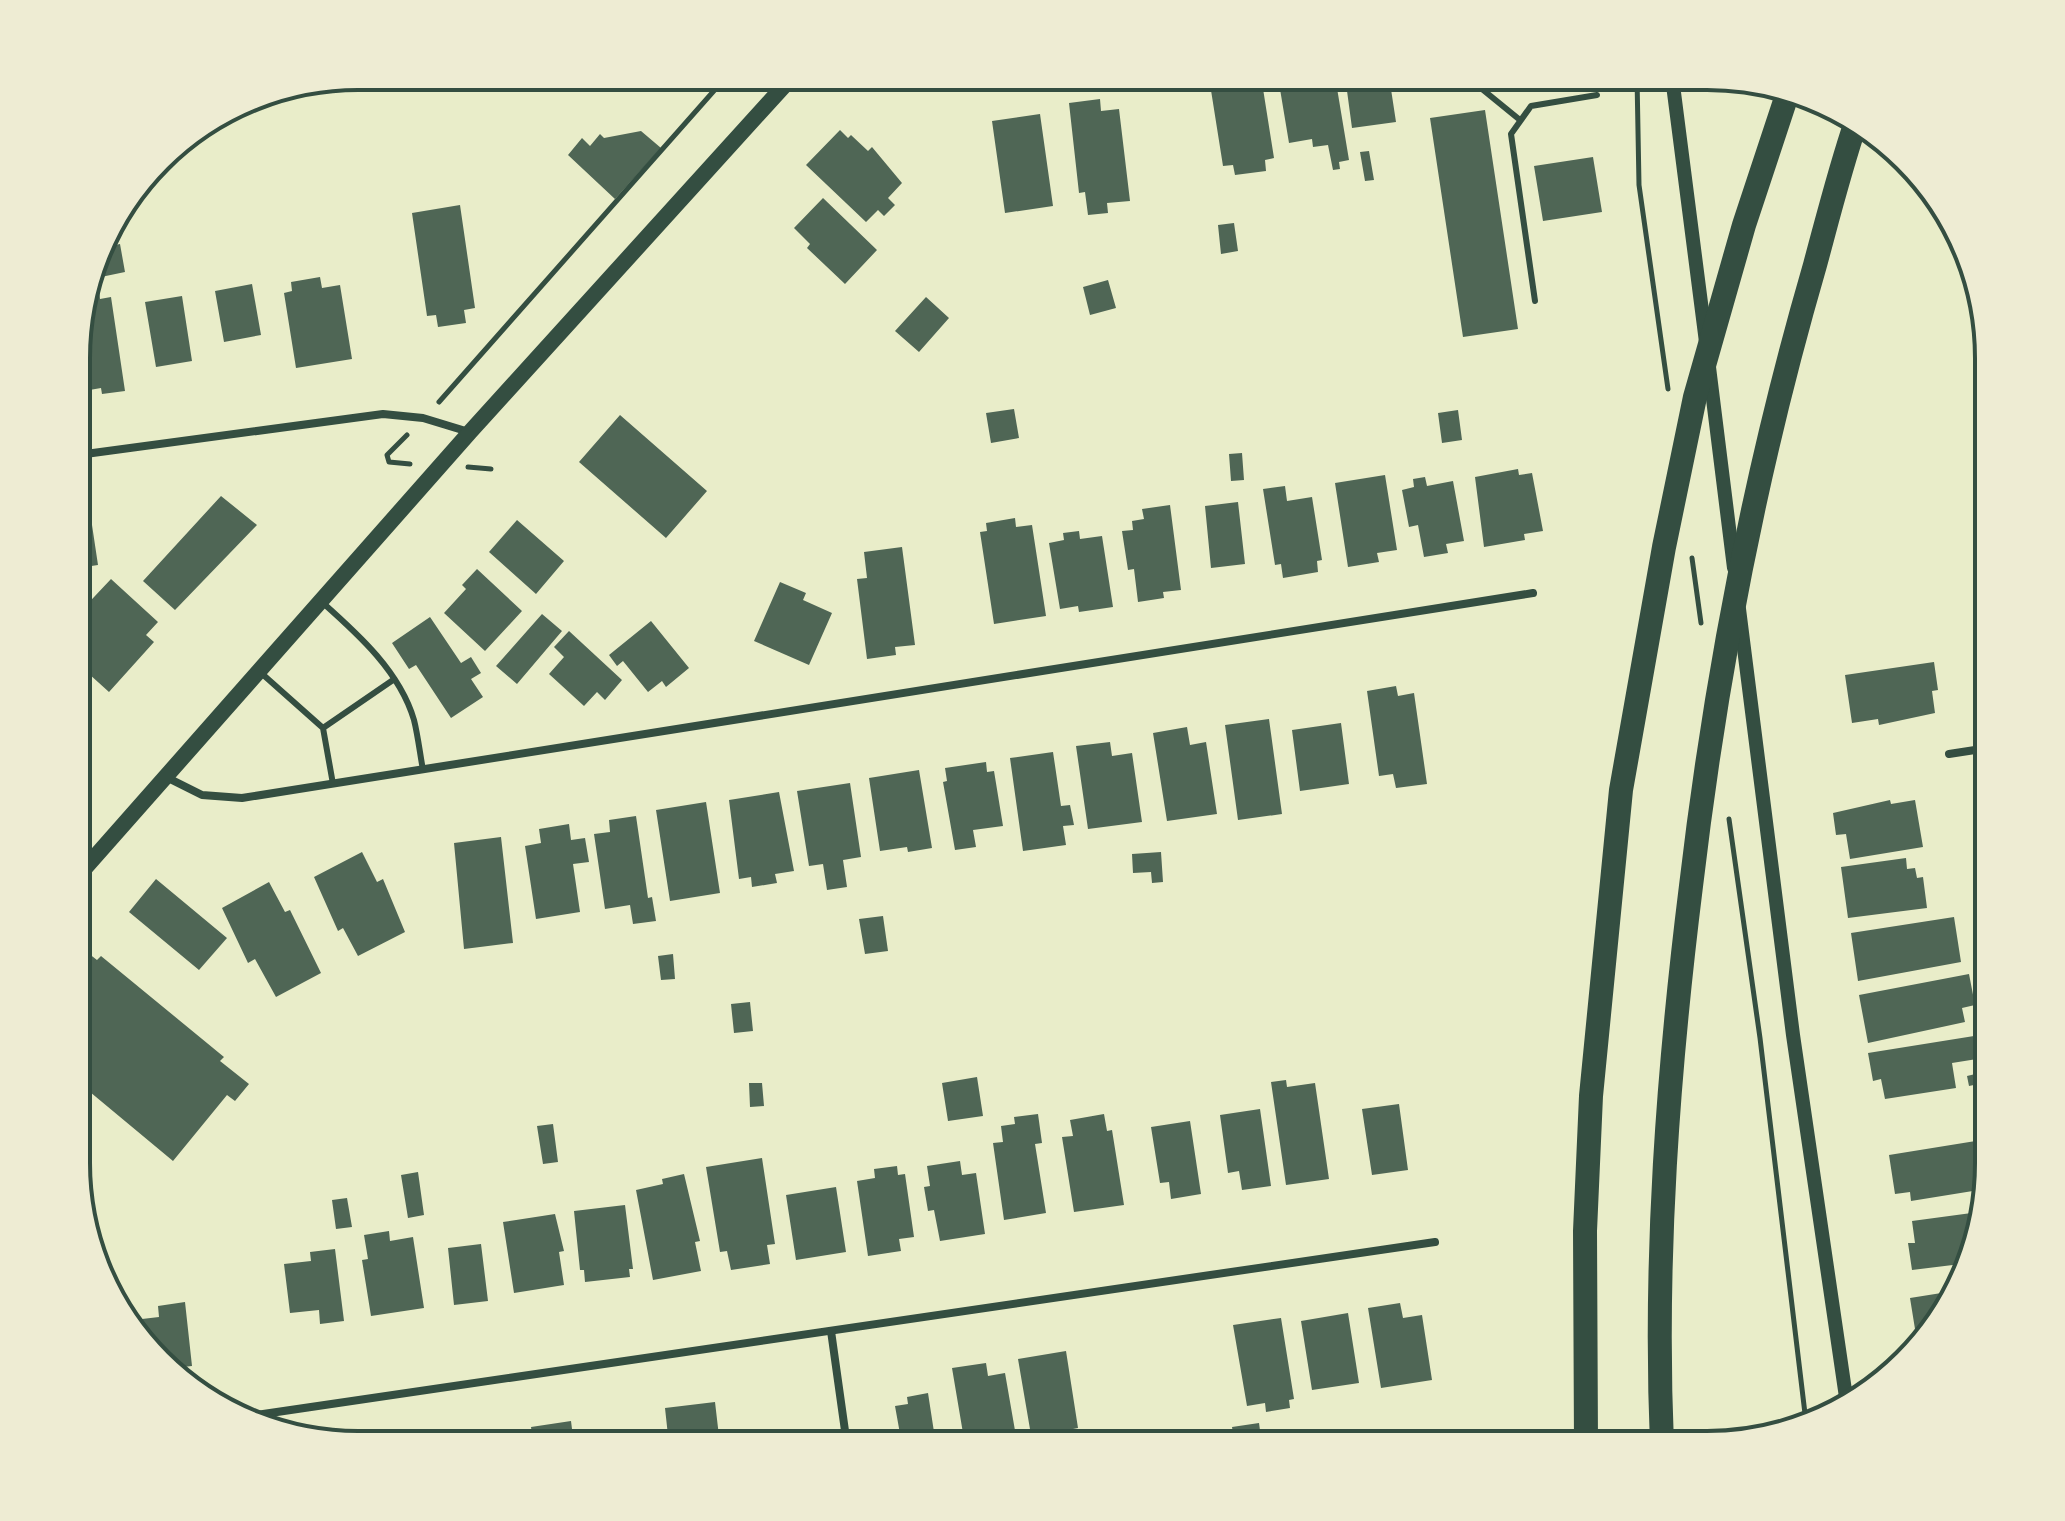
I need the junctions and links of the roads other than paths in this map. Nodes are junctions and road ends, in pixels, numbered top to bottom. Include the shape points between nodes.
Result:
1 (780, 90) edge
2 (1484, 91) edge
3 (1674, 91) edge
4 (1597, 95) dead end
5 (1785, 102) edge
6 (1520, 120) junction
7 (1853, 134) edge
8 (1535, 301) dead end
9 (470, 432) junction
10 (90, 453) edge
11 (1533, 593) dead end
12 (321, 601) junction
13 (259, 671) junction
14 (393, 680) junction
15 (323, 728) junction
16 (1974, 750) edge
17 (1949, 754) dead end
18 (423, 770) junction
19 (166, 776) junction
20 (333, 784) junction
21 (91, 862) edge
22 (1435, 1242) dead end
23 (831, 1331) junction
24 (1845, 1392) edge
25 (265, 1414) edge
26 (845, 1430) edge
27 (1586, 1431) edge
28 (1662, 1431) edge

1 - 9 main road
2 - 6 lane
3 - 24 street via 1793,1035
4 - 6 lane via 1531,106
5 - 27 highway via 1695,397 1621,790 1591,1096
6 - 8 lane via 1511,134
7 - 28 highway via 1765,451 1731,602 1708,750 1674,1026 1662,1248
9 - 10 street via 423,418 383,414
9 - 12 main road
11 - 18 street
12 - 13 main road
12 - 14 lane via 371,646
13 - 15 lane
13 - 19 main road
14 - 15 lane
14 - 18 lane via 413,718
15 - 20 lane
16 - 17 street
18 - 20 street
19 - 20 street via 202,795 242,798
19 - 21 main road
22 - 23 street
23 - 25 street
23 - 26 street

